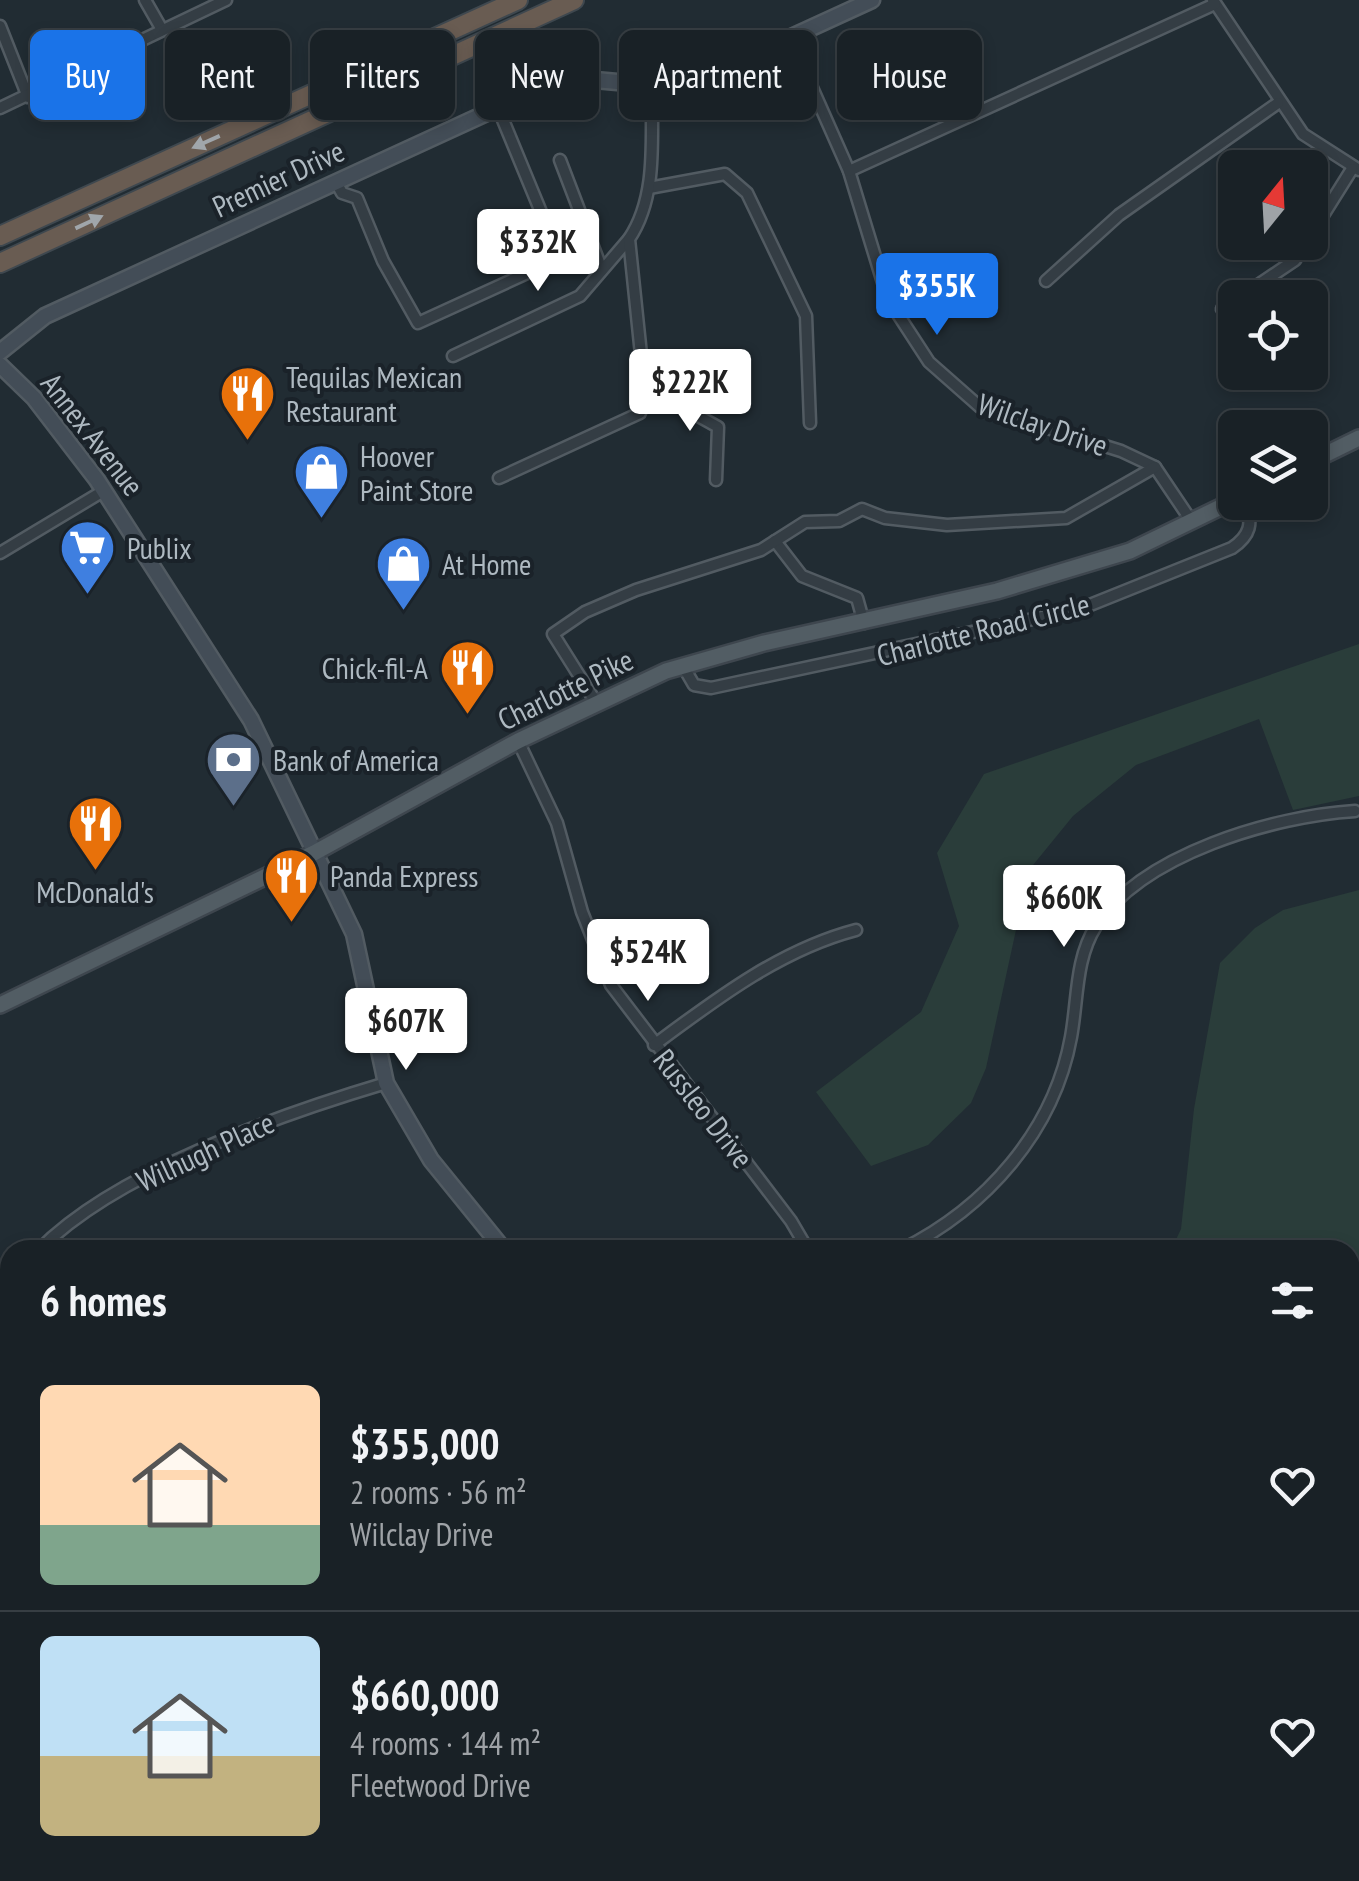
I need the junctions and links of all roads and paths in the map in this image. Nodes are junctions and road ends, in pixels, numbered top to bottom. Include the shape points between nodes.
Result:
1 (146, 0) edge
2 (226, 0) edge
3 (518, 0) edge
4 (574, 0) edge
5 (872, 0) edge
6 (1214, 2) edge
7 (0, 26) edge
8 (161, 28) junction
9 (807, 30) edge
10 (28, 97) junction
11 (817, 99) edge
12 (1278, 102) junction
13 (0, 108) edge
14 (475, 119) edge
15 (503, 120) edge
16 (651, 120) edge
17 (560, 160) dead end
18 (1356, 170) edge
19 (849, 171) junction
20 (336, 182) junction
21 (649, 188) junction
22 (1328, 210) edge
23 (0, 236) edge
24 (629, 240) junction
25 (1295, 260) edge
26 (0, 263) edge
27 (602, 270) junction
28 (1265, 280) edge
29 (1046, 281) dead end
30 (0, 352) edge
31 (453, 356) dead end
32 (0, 366) edge
33 (645, 393) junction
34 (810, 423) dead end
35 (1359, 438) edge
36 (1328, 453) edge
37 (1155, 468) junction
38 (499, 478) dead end
39 (716, 480) dead end
40 (104, 490) junction
41 (1218, 509) edge
42 (1251, 520) edge
43 (1192, 522) junction
44 (775, 541) junction
45 (0, 553) edge
46 (864, 622) junction
47 (683, 666) junction
48 (596, 704) junction
49 (518, 741) junction
50 (1354, 811) dead end
51 (314, 853) junction
52 (856, 930) dead end
53 (0, 1005) edge
54 (654, 1045) junction
55 (386, 1082) junction
56 (51, 1240) edge
57 (496, 1240) edge
58 (802, 1240) edge
59 (921, 1240) edge

1 - 8 street
2 - 8 street
3 -> 23 highway
26 -> 4 highway
5 - 9 street, Premier Drive
6 - 12 street
6 - 19 street
7 - 10 street
8 - 10 street
10 - 13 street
11 - 19 street, Wilclay Drive
12 - 18 street via 1303,134
12 - 29 street via 1119,215
14 - 20 street, Premier Drive
15 - 20 street via 560,258 418,323 356,198
16 - 21 street
17 - 27 street
18 - 22 street
19 - 37 street, Wilclay Drive via 888,299 956,390 980,407
20 - 30 street, Premier Drive via 45,316
21 - 24 street
21 - 34 street via 725,174 747,192 806,316
24 - 27 street
24 - 33 street
25 - 28 street
27 - 31 street via 580,296
32 - 40 street, Annex Avenue via 54,422
33 - 38 street via 640,413
33 - 39 street via 655,392 718,427
35 - 36 main road
37 - 43 street
37 - 44 street via 1066,518 947,525 862,509 839,520 805,522
40 - 45 street
40 - 51 street, Annex Avenue via 251,720
41 - 43 main road, Charlotte Pike
42 - 47 street, Charlotte Road Circle via 1245,539 1232,548 1080,610 710,688 694,685
43 - 46 main road, Charlotte Pike via 1073,568
44 - 46 street via 802,576 857,598
44 - 48 street via 636,590 553,634
46 - 47 main road, Charlotte Pike
47 - 48 main road, Charlotte Pike
48 - 49 main road, Charlotte Pike
49 - 51 main road, Charlotte Pike
49 - 54 street, Russleo Drive via 557,823 596,954
50 - 59 street via 1280,820 1130,887 1095,928 1080,965 1071,1038 1044,1118 987,1192
51 - 53 main road, Charlotte Pike
51 - 55 street, Annex Avenue via 354,934
52 - 54 street via 778,961
54 - 58 street, Russleo Drive
55 - 56 street, Wilhugh Place via 288,1112 103,1198
55 - 57 street, Annex Avenue via 431,1160

